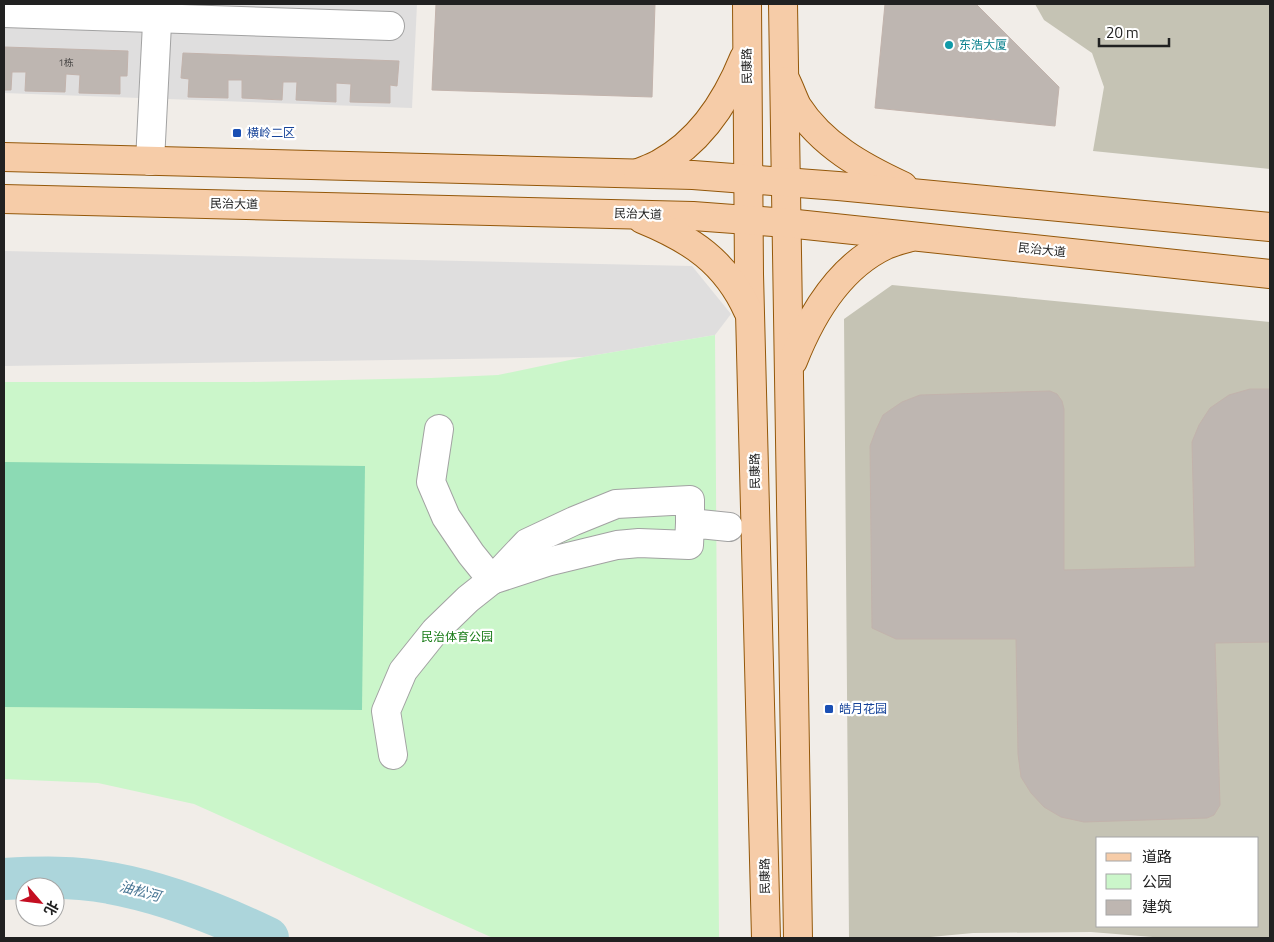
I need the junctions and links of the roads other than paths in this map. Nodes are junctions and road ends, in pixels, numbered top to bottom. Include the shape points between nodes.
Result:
1 (747, 4) edge
2 (783, 4) edge
3 (157, 11) edge
4 (4, 13) edge
5 (390, 26) dead end
6 (747, 52) junction
7 (784, 76) junction
8 (4, 157) edge
9 (150, 161) junction
10 (634, 175) junction
11 (748, 179) junction
12 (786, 182) junction
13 (936, 196) junction
14 (4, 199) edge
15 (627, 213) junction
16 (748, 220) junction
17 (787, 223) junction
18 (1270, 227) edge
19 (912, 237) junction
20 (1270, 274) edge
21 (751, 317) junction
22 (790, 369) junction
23 (439, 429) dead end
24 (690, 523) junction
25 (729, 527) dead end
26 (793, 550) junction
27 (757, 551) junction
28 (492, 580) junction
29 (393, 755) dead end
30 (766, 938) edge
31 (798, 938) edge

1 - 6 main road, 民康路
2 - 7 main road
3 - 4 street
3 - 5 street
3 - 9 street
6 - 10 main road via 719,108 700,131 659,164
6 - 11 main road, 民康路
7 - 12 main road
7 - 13 main road via 796,104 823,138 878,174
8 - 9 main road
9 - 10 main road
10 - 11 main road
11 - 12 main road
11 - 16 main road, 民康路
12 - 13 main road
12 - 17 main road
13 - 18 main road
14 - 15 main road, 民治大道
15 - 16 main road, 民治大道
15 - 21 main road via 657,225 707,255 725,271 740,292
16 - 17 main road, 民治大道
16 - 21 main road, 民康路
17 - 19 main road, 民治大道
17 - 22 main road
19 - 20 main road, 民治大道
19 - 22 main road via 885,246 838,282 802,337
21 - 27 main road, 民康路
22 - 26 main road
23 - 28 street via 431,482 446,517
24 - 25 street
24 - 28 street via 689,545 617,545 547,562
24 - 28 street via 690,500 616,504 527,543
26 - 27 main road
26 - 31 main road
27 - 30 main road, 民康路
28 - 29 street via 435,631 403,671 386,712

